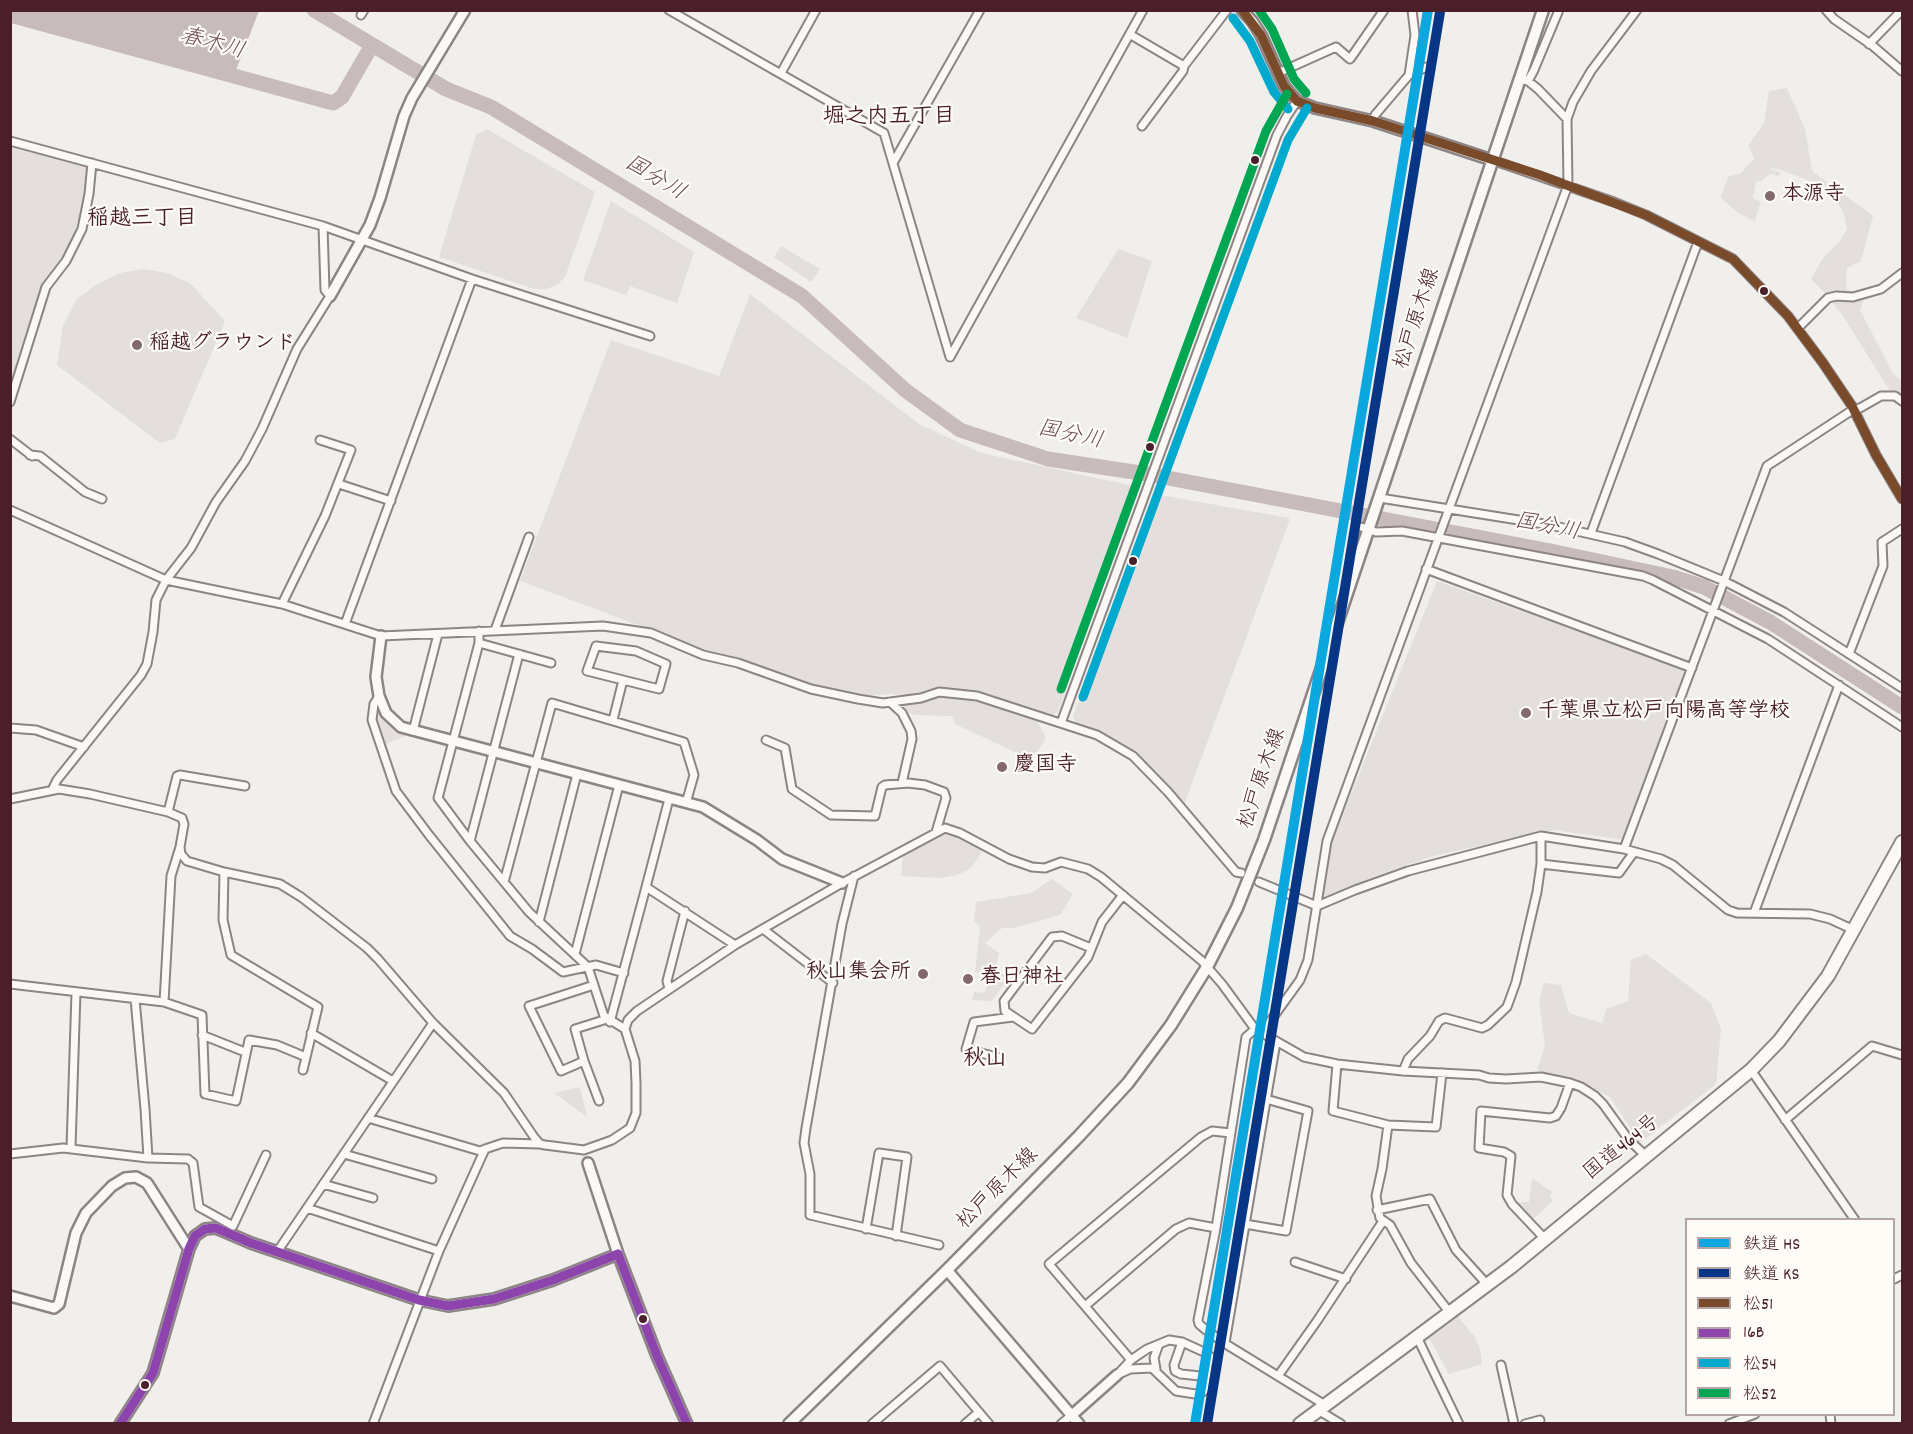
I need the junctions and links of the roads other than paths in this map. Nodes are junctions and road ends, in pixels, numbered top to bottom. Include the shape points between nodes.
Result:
1 (465, 10) edge
2 (669, 10) edge
3 (816, 10) edge
4 (980, 10) edge
5 (1143, 10) edge
6 (1227, 10) edge
7 (1242, 10) edge
8 (1384, 10) edge
9 (1412, 10) edge
10 (1544, 10) edge
11 (1559, 10) edge
12 (1637, 10) edge
13 (1826, 10) edge
14 (1902, 10) edge
15 (1131, 35) junction
16 (1869, 44) junction
17 (1184, 66) junction
18 (1426, 67) dead end
19 (1410, 68) junction
20 (1902, 71) edge
21 (781, 73) junction
22 (1278, 73) junction
23 (1524, 80) junction
24 (1297, 101) junction
25 (1567, 119) junction
26 (1373, 121) junction
27 (1142, 126) dead end
28 (10, 141) edge
29 (1492, 160) junction
30 (92, 163) junction
31 (893, 163) junction
32 (1568, 184) junction
33 (323, 226) junction
34 (362, 239) junction
35 (1698, 242) junction
36 (1902, 273) edge
37 (472, 279) junction
38 (330, 296) junction
39 (1798, 328) junction
40 (650, 336) dead end
41 (1902, 401) edge
42 (10, 402) edge
43 (1854, 409) junction
44 (10, 439) edge
45 (320, 440) dead end
46 (339, 484) junction
47 (1380, 498) junction
48 (102, 499) dead end
49 (1902, 499) edge
50 (391, 501) junction
51 (1448, 508) junction
52 (10, 510) edge
53 (1365, 529) junction
54 (1902, 529) edge
55 (1592, 534) junction
56 (529, 537) dead end
57 (1437, 538) junction
58 (1426, 569) junction
59 (166, 580) junction
60 (1723, 584) junction
61 (282, 604) junction
62 (1715, 607) junction
63 (345, 624) junction
64 (495, 630) junction
65 (479, 631) junction
66 (438, 634) junction
67 (381, 636) junction
68 (479, 643) junction
69 (519, 654) junction
70 (1849, 654) junction
71 (551, 663) dead end
72 (1692, 668) junction
73 (623, 680) junction
74 (1839, 685) junction
75 (1902, 688) edge
76 (379, 696) junction
77 (890, 702) junction
78 (613, 720) junction
79 (1061, 723) junction
80 (10, 728) edge
81 (1902, 728) edge
82 (413, 731) junction
83 (766, 740) dead end
84 (452, 742) junction
85 (84, 747) junction
86 (493, 753) junction
87 (535, 763) junction
88 (577, 774) junction
89 (902, 783) junction
90 (619, 785) junction
91 (245, 786) dead end
92 (52, 790) junction
93 (10, 799) edge
94 (669, 799) junction
95 (686, 803) junction
96 (168, 812) junction
97 (936, 832) junction
98 (1541, 836) junction
99 (470, 841) junction
100 (1902, 842) edge
101 (180, 847) junction
102 (1624, 849) junction
103 (1634, 852) junction
104 (1541, 864) junction
105 (224, 872) junction
106 (1241, 873) dead end
107 (854, 876) junction
108 (504, 882) junction
109 (1259, 882) dead end
110 (842, 883) junction
111 (646, 887) junction
112 (1123, 895) junction
113 (1317, 906) junction
114 (684, 911) junction
115 (1754, 913) junction
116 (539, 922) junction
117 (763, 929) junction
118 (1854, 930) junction
119 (735, 945) junction
120 (1091, 948) junction
121 (575, 954) junction
122 (588, 967) junction
123 (1207, 967) junction
124 (624, 973) junction
125 (833, 983) junction
126 (10, 984) edge
127 (594, 985) junction
128 (669, 989) junction
129 (76, 992) junction
130 (135, 999) junction
131 (164, 1002) junction
132 (1013, 1017) junction
133 (608, 1020) junction
134 (433, 1023) junction
135 (625, 1029) junction
136 (1258, 1032) junction
137 (311, 1033) junction
138 (202, 1035) junction
139 (1276, 1042) junction
140 (245, 1052) junction
141 (1902, 1055) edge
142 (306, 1057) junction
143 (1000, 1058) dead end
144 (584, 1061) junction
145 (1337, 1064) junction
146 (303, 1070) dead end
147 (1751, 1070) junction
148 (1403, 1071) junction
149 (1442, 1073) junction
150 (393, 1081) junction
151 (1570, 1083) junction
152 (1266, 1099) junction
153 (599, 1101) dead end
154 (368, 1118) junction
155 (1785, 1120) junction
156 (1388, 1125) junction
157 (1232, 1133) junction
158 (540, 1144) junction
159 (71, 1148) junction
160 (485, 1149) junction
161 (579, 1150) junction
162 (10, 1154) edge
163 (344, 1154) junction
164 (266, 1155) dead end
165 (1646, 1156) junction
166 (148, 1158) junction
167 (588, 1163) joint
168 (432, 1179) dead end
169 (323, 1184) junction
170 (373, 1198) dead end
171 (307, 1208) junction
172 (1377, 1210) junction
173 (1854, 1218) edge
174 (1383, 1221) junction
175 (1245, 1224) junction
176 (1216, 1228) junction
177 (866, 1229) junction
178 (232, 1230) junction
179 (896, 1236) junction
180 (1545, 1239) junction
181 (939, 1245) dead end
182 (189, 1249) junction
183 (439, 1251) junction
184 (277, 1252) junction
185 (618, 1254) junction
186 (1295, 1262) dead end
187 (947, 1270) junction
188 (1346, 1279) junction
189 (1486, 1287) junction
190 (10, 1296) edge
191 (419, 1300) junction
192 (1085, 1306) junction
193 (1450, 1313) junction
194 (1417, 1337) junction
195 (1182, 1342) junction
196 (1225, 1343) junction
197 (1159, 1344) junction
198 (1131, 1360) junction
199 (1501, 1365) dead end
200 (1156, 1369) junction
201 (1117, 1375) junction
202 (1278, 1376) junction
203 (1210, 1377) junction
204 (1322, 1407) junction
205 (979, 1412) junction
206 (1072, 1414) junction
207 (1750, 1416) edge
208 (1540, 1420) dead end
209 (120, 1424) edge
210 (373, 1424) edge
211 (687, 1424) edge
212 (789, 1424) edge
213 (872, 1424) edge
214 (965, 1424) edge
215 (989, 1424) edge
216 (1061, 1424) edge
217 (1079, 1424) edge
218 (1300, 1424) edge
219 (1341, 1424) edge
220 (1459, 1424) edge
221 (1514, 1424) edge
222 (1525, 1424) edge
223 (1729, 1424) edge

1 - 34 street via 415,91 380,198
2 - 21 street
3 - 21 street
4 - 31 street
5 - 15 street
6 - 17 street
7 - 22 street via 1261,35
8 - 22 street via 1350,60 1336,47
9 - 19 street via 1415,35
10 - 23 main road, 松戸原木線
11 - 23 street via 1534,70
12 - 25 street via 1591,71
13 - 16 street
14 - 16 street
15 - 17 street
15 - 31 street via 950,357
16 - 20 street
17 - 27 street
18 - 19 street
19 - 26 street via 1409,75
21 - 31 street via 884,133
22 - 24 street
23 - 25 street
23 - 29 main road, 松戸原木線
24 - 26 street
24 - 79 street via 1277,135
25 - 32 street
26 - 29 street
28 - 30 street
29 - 32 street
29 - 47 main road, 松戸原木線
30 - 33 street
30 - 42 street via 82,229 66,261 46,287
32 - 35 street via 1646,215
32 - 51 street
33 - 34 street
33 - 38 street via 325,290
34 - 37 street
34 - 38 street
35 - 39 street via 1733,260
35 - 55 street
36 - 39 street via 1881,289 1853,297 1828,298
37 - 40 street
37 - 50 street
38 - 59 street via 297,349 245,461 216,502 191,548
39 - 43 street
41 - 43 street via 1895,396 1881,396
43 - 49 street
43 - 60 street via 1767,466
44 - 48 street via 33,457 40,456 85,492
45 - 46 street via 351,450
46 - 50 street
46 - 61 street
47 - 51 street
47 - 53 main road, 松戸原木線
50 - 63 street
51 - 55 street
51 - 57 street
52 - 59 street
53 - 57 street
53 - 123 main road, 松戸原木線 via 1251,874
54 - 70 street via 1882,542 1883,566
55 - 60 street via 1658,554
56 - 64 street
57 - 58 street
57 - 62 street via 1643,576
58 - 72 street
58 - 113 street via 1327,841
59 - 61 street
59 - 85 street via 156,600 147,664
60 - 62 street
60 - 70 street via 1784,612
61 - 63 street
62 - 72 street
62 - 74 street
63 - 67 street
64 - 65 street
64 - 77 street via 603,626 651,633 703,655 811,689
65 - 66 street
65 - 68 street
66 - 67 street
66 - 82 street
67 - 76 street via 376,677
68 - 69 street
68 - 84 street
69 - 71 street
69 - 86 street
70 - 75 street
72 - 102 street
73 - 73 street via 587,671 596,646 636,651 666,664 659,689
73 - 78 street
74 - 81 street
74 - 115 street
76 - 82 street via 386,713 400,727
76 - 122 street via 372,720 396,791 429,835 510,936 563,972
77 - 79 street via 939,692 956,693
77 - 89 street via 902,713 912,739
78 - 87 street via 552,703
78 - 95 street via 684,742 694,775
79 - 106 street via 1097,735 1133,756
80 - 85 street via 36,730
82 - 84 street
83 - 89 street via 785,748 792,789 831,816 875,816 882,787
84 - 86 street
84 - 99 street via 438,798
85 - 92 street
86 - 87 street
86 - 99 street
87 - 88 street
87 - 108 street
88 - 90 street
88 - 116 street
89 - 97 street via 944,792 946,798
90 - 94 street
90 - 121 street
91 - 96 street via 177,776
92 - 93 street
92 - 96 street
94 - 95 street
94 - 111 street
95 - 110 street via 709,810 782,859
96 - 101 street via 182,818
97 - 107 street
97 - 112 street via 945,828 960,833 1009,860 1032,867 1045,868 1061,862 1080,867 1101,877
98 - 102 street
98 - 104 street
98 - 113 street via 1408,871
99 - 108 street
100 - 118 highway, 国道464号
101 - 105 street via 188,861
101 - 131 street via 171,876
102 - 103 street
103 - 104 street via 1618,873
103 - 115 street via 1673,865 1728,910
104 - 148 street via 1524,950 1507,1007 1482,1028 1445,1018 1439,1021
105 - 134 street via 280,884 301,897 378,959
105 - 137 street via 223,920 231,955 318,1007
107 - 110 street
107 - 125 street
108 - 116 street
109 - 113 street
110 - 117 street
111 - 114 street
111 - 124 street
112 - 120 street via 1102,922
112 - 123 street
113 - 136 street via 1303,974
114 - 119 street
114 - 128 street via 667,981
115 - 118 street via 1819,915
116 - 121 street
117 - 119 street
117 - 125 street
118 - 147 highway, 国道464号 via 1828,976 1779,1041
119 - 128 street
120 - 132 street via 1032,1029
120 - 132 street via 1062,936 1053,937 1004,1001 1005,1011
121 - 122 street
122 - 124 street via 596,965
122 - 127 street
123 - 136 street
123 - 187 main road, 松戸原木線 via 1128,1083
124 - 133 street
125 - 177 street via 804,1143 810,1174 810,1215
126 - 129 street
127 - 133 street
127 - 144 street via 529,1006 561,1071
128 - 135 street via 637,1011
129 - 130 street
129 - 159 street
130 - 131 street
130 - 166 street
131 - 138 street via 202,1015
132 - 143 street via 974,1022 966,1049
133 - 135 street
133 - 144 street via 575,1029
134 - 150 street
134 - 158 street via 504,1093
135 - 161 street via 635,1061 636,1113 622,1135
136 - 139 street
136 - 157 street via 1246,1036
137 - 142 street
137 - 150 street
138 - 140 street
138 - 140 street via 206,1094 236,1101
139 - 145 street via 1309,1059
139 - 152 street
140 - 142 street via 249,1040 277,1045
141 - 155 street via 1872,1046
142 - 146 street
144 - 153 street
145 - 148 street
145 - 156 street via 1333,1111
147 - 155 street
147 - 165 highway, 国道464号
148 - 149 street
149 - 151 street via 1506,1079 1541,1077
149 - 156 street via 1436,1127
150 - 154 street
151 - 165 street via 1604,1104 1629,1140
151 - 180 street via 1561,1108 1550,1118 1481,1111 1479,1148 1511,1156 1507,1195
152 - 175 street
152 - 175 street via 1308,1111 1286,1231
154 - 160 street via 480,1151
154 - 163 street
155 - 173 street
156 - 172 street
157 - 176 street
157 - 192 street via 1212,1131 1201,1137 1049,1264
158 - 160 street via 503,1143
158 - 161 street
159 - 162 street
159 - 166 street
160 - 183 street
161 - 167 street
163 - 168 street
163 - 169 street
164 - 178 street
165 - 180 highway, 国道464号
166 - 178 street via 188,1159 193,1163 199,1207
167 - 185 street
169 - 170 street
169 - 171 street
171 - 183 street
171 - 184 street
172 - 174 street
172 - 189 street via 1430,1199 1456,1250
174 - 188 street
174 - 193 street via 1390,1225 1411,1263
175 - 196 street
176 - 192 street via 1189,1224 1176,1229
176 - 196 street via 1198,1320
177 - 179 street
177 - 179 street via 879,1153 907,1157
178 - 182 street via 205,1229 195,1236
178 - 184 street via 251,1243
179 - 181 street
180 - 189 highway, 国道464号
182 - 190 street via 147,1184 136,1177 125,1178 86,1213 76,1233 59,1304 54,1308
182 - 209 street via 153,1373
183 - 191 street
184 - 191 street
185 - 191 street via 553,1280 478,1303 448,1306
185 - 211 street
186 - 188 street
187 - 206 street
187 - 212 main road, 松戸原木線
188 - 202 street
189 - 193 highway, 国道464号
191 - 210 street
192 - 198 street
193 - 194 highway, 国道464号
194 - 204 highway, 国道464号
194 - 220 street
195 - 197 street via 1169,1340
195 - 203 street via 1211,1357
195 - 203 street via 1175,1371
196 - 202 street
197 - 198 street
197 - 200 street via 1154,1358
198 - 201 street
199 - 221 street
200 - 201 street via 1131,1369
200 - 203 street via 1180,1392 1203,1392
201 - 206 street
202 - 204 street
204 - 218 highway, 国道464号
204 - 219 street
205 - 213 street via 940,1366
205 - 214 street
205 - 215 street
206 - 216 street
206 - 217 street
207 - 223 street
208 - 222 street

